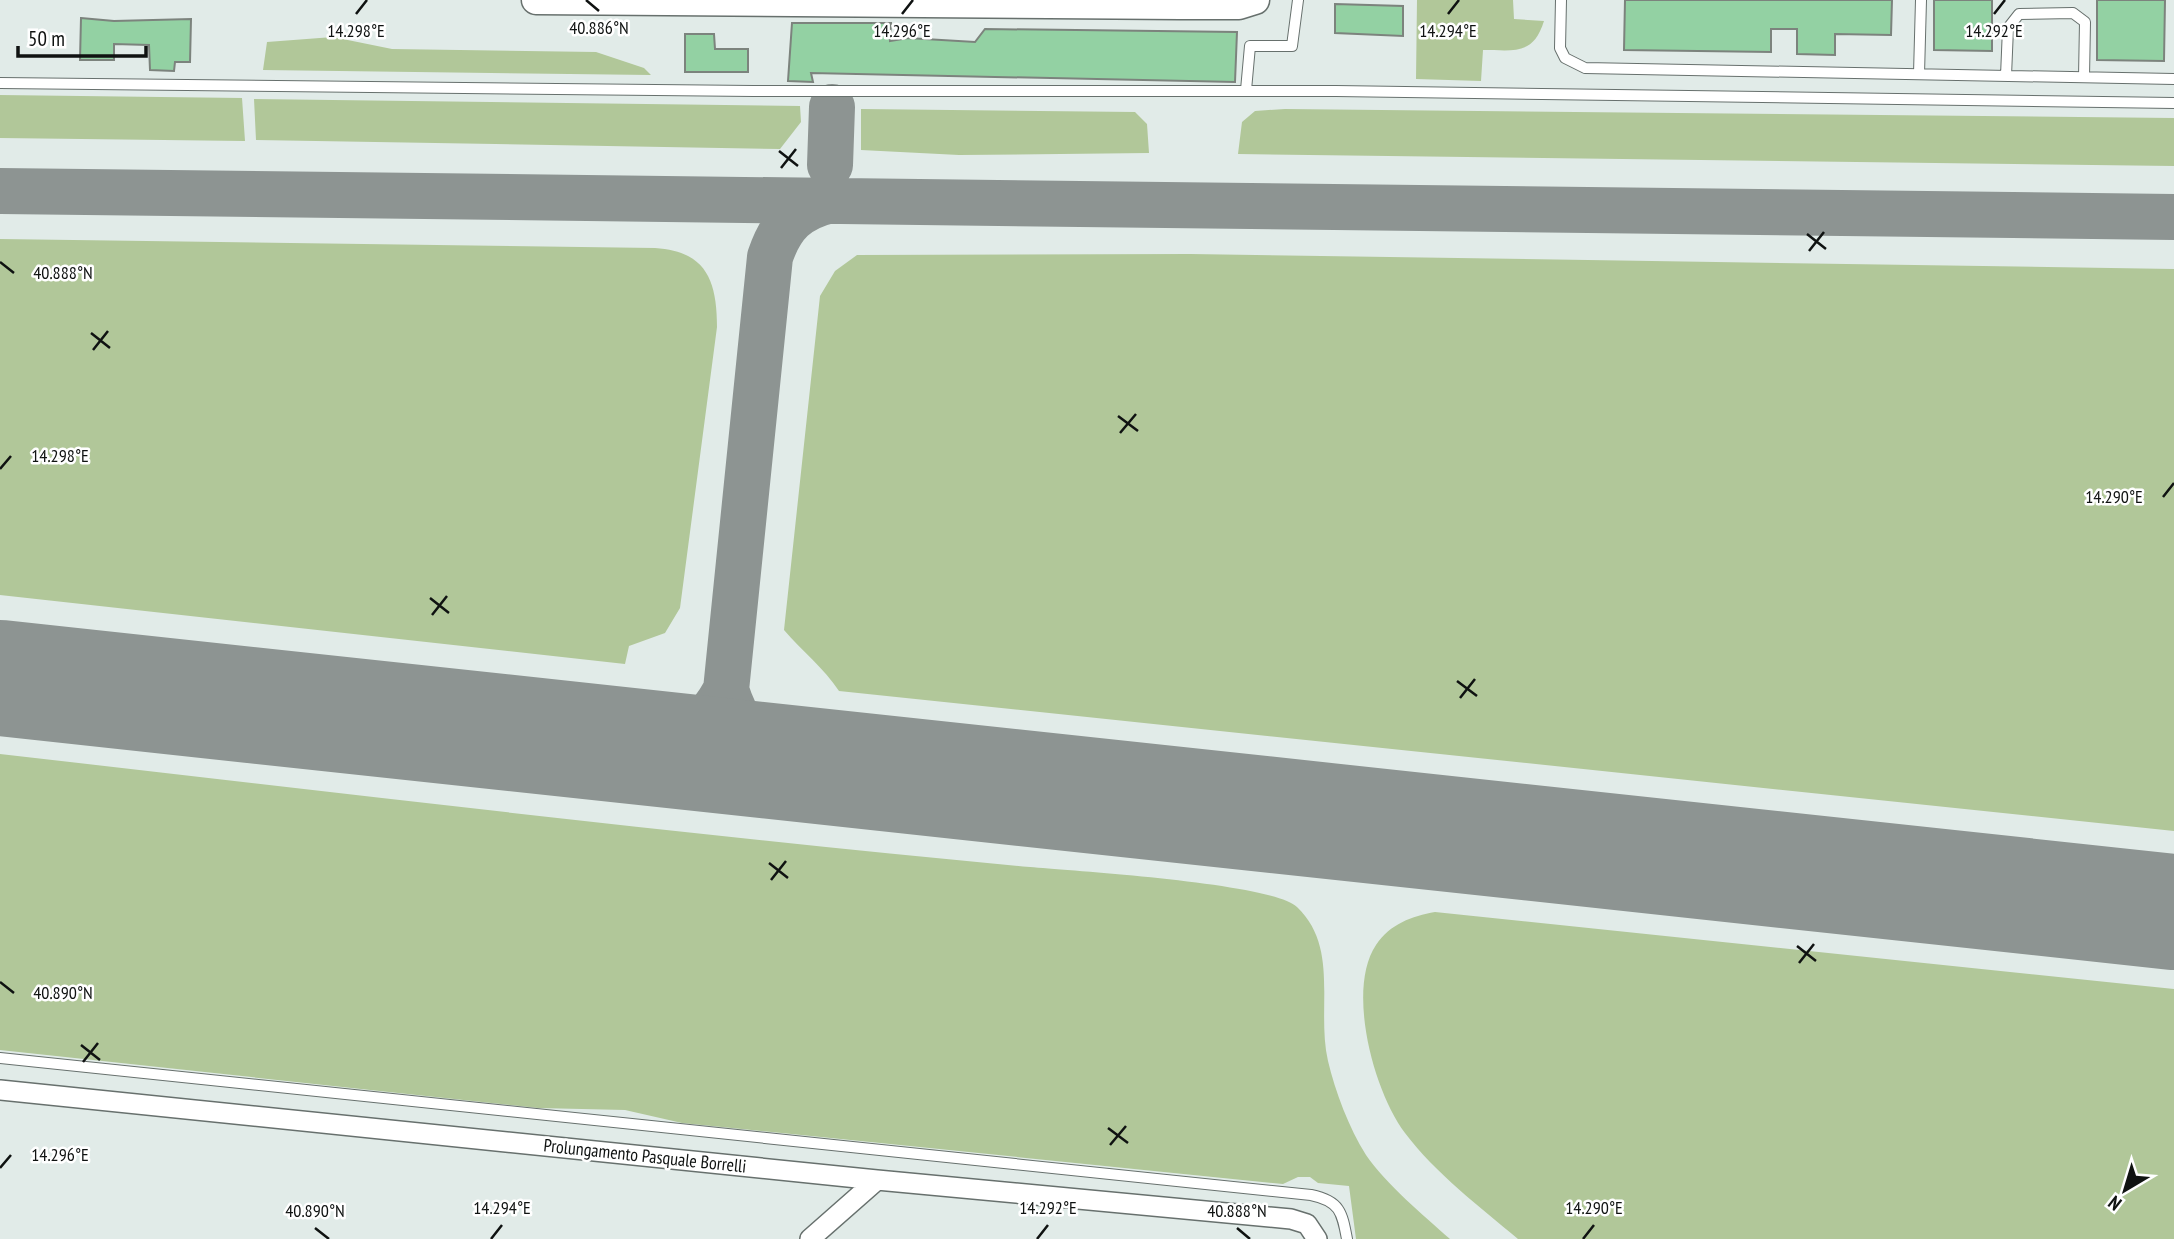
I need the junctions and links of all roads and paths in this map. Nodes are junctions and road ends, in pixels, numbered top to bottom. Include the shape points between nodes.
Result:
1 (536, 0) edge
2 (1255, 0) edge
3 (1298, 0) edge
4 (1560, 0) edge
5 (1921, 0) edge
6 (1055, 2) edge
7 (1919, 74) junction
8 (2006, 76) junction
9 (2084, 77) junction
10 (2174, 79) edge
11 (0, 83) edge
12 (1247, 90) junction
13 (2174, 103) edge
14 (0, 1058) edge
15 (0, 1090) edge
16 (877, 1180) junction
17 (810, 1239) edge
18 (1317, 1239) edge
19 (1347, 1239) edge

1 - 6 street
2 - 6 street via 1239,5
3 - 12 lane via 1292,46 1250,46
4 - 7 lane via 1560,48 1565,58 1585,68
5 - 7 lane
7 - 8 lane
8 - 9 lane
8 - 9 lane via 2007,28 2018,14 2073,13 2085,22
9 - 10 lane
11 - 12 lane via 753,91
12 - 13 lane
14 - 19 lane via 1311,1195 1327,1198 1340,1209
15 - 16 street, Prolungamento Pasquale Borrelli
16 - 17 street
16 - 18 street, Prolungamento Pasquale Borrelli via 1291,1219 1307,1224

